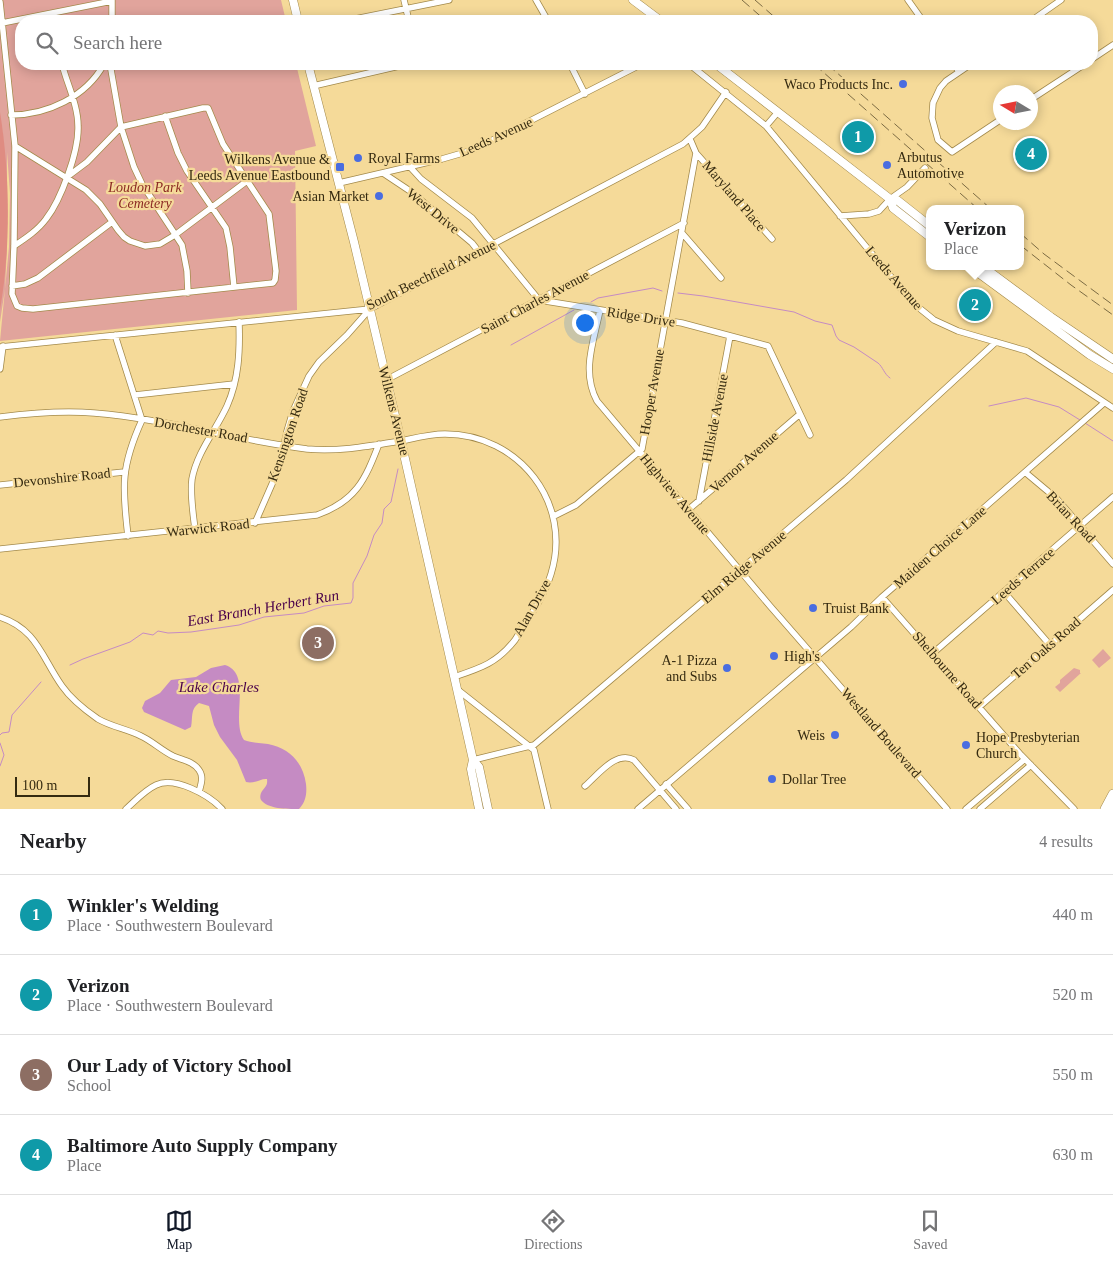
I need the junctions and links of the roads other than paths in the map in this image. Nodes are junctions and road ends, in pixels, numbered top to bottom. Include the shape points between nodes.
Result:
1 (292, 0) edge
2 (404, 0) edge
3 (449, 0) edge
4 (536, 0) edge
5 (633, 0) edge
6 (908, 0) edge
7 (1061, 0) edge
8 (112, 1) edge
9 (0, 2) edge
10 (406, 9) junction
11 (52, 14) joint
12 (46, 15) edge
13 (112, 15) edge
14 (296, 15) edge
15 (376, 15) edge
16 (408, 15) edge
17 (545, 15) edge
18 (653, 15) edge
19 (919, 15) edge
20 (1040, 15) edge
21 (15, 21) edge
22 (2, 23) junction
23 (1113, 45) edge
24 (1098, 55) edge
25 (64, 70) edge
26 (100, 70) edge
27 (111, 70) edge
28 (309, 70) edge
29 (382, 70) edge
30 (573, 70) edge
31 (631, 70) edge
32 (697, 70) edge
33 (724, 70) edge
34 (963, 70) edge
35 (1076, 70) edge
36 (960, 72) joint
37 (313, 86) junction
38 (726, 92) junction
39 (585, 94) junction
40 (1038, 95) edge
41 (72, 97) junction
42 (778, 112) junction
43 (11, 115) junction
44 (165, 116) junction
45 (993, 125) edge
46 (766, 126) junction
47 (121, 127) junction
48 (690, 138) junction
49 (15, 146) junction
50 (696, 153) junction
51 (410, 167) junction
52 (925, 168) dead end
53 (383, 173) junction
54 (67, 177) junction
55 (247, 182) junction
56 (339, 183) junction
57 (890, 199) junction
58 (212, 208) junction
59 (840, 216) junction
60 (112, 222) junction
61 (684, 223) junction
62 (926, 223) edge
63 (682, 233) junction
64 (926, 234) edge
65 (175, 235) junction
66 (772, 239) dead end
67 (494, 244) junction
68 (14, 246) junction
69 (478, 252) junction
70 (974, 270) edge
71 (987, 270) edge
72 (721, 278) dead end
73 (12, 286) junction
74 (234, 288) junction
75 (188, 293) junction
76 (539, 300) junction
77 (370, 309) junction
78 (600, 310) junction
79 (665, 320) junction
80 (239, 322) junction
81 (115, 335) junction
82 (730, 336) junction
83 (996, 342) junction
84 (2, 347) edge
85 (1113, 360) edge
86 (0, 368) edge
87 (1113, 369) edge
88 (386, 380) junction
89 (234, 384) junction
90 (135, 395) junction
91 (1104, 402) junction
92 (1113, 408) edge
93 (800, 414) junction
94 (0, 417) edge
95 (142, 420) junction
96 (212, 433) junction
97 (810, 435) dead end
98 (401, 440) junction
99 (379, 444) junction
100 (283, 445) junction
101 (639, 451) junction
102 (124, 472) junction
103 (1026, 473) junction
104 (0, 485) edge
105 (1113, 497) edge
106 (699, 501) junction
107 (688, 510) junction
108 (554, 516) junction
109 (255, 523) junction
110 (1080, 526) junction
111 (195, 529) junction
112 (128, 536) junction
113 (0, 549) edge
114 (1113, 564) edge
115 (741, 571) junction
116 (1113, 590) edge
117 (1004, 592) junction
118 (882, 597) junction
119 (0, 618) edge
120 (1050, 645) junction
121 (932, 654) junction
122 (815, 657) junction
123 (454, 677) junction
124 (458, 690) junction
125 (979, 707) junction
126 (529, 747) junction
127 (1025, 759) junction
128 (473, 760) junction
129 (1031, 765) junction
130 (666, 784) junction
131 (585, 786) dead end
132 (660, 790) junction
133 (199, 792) junction
134 (1113, 794) edge
135 (126, 809) edge
136 (222, 809) edge
137 (479, 809) edge
138 (488, 809) edge
139 (548, 809) edge
140 (638, 809) edge
141 (676, 809) edge
142 (688, 809) edge
143 (947, 809) edge
144 (966, 809) edge
145 (980, 809) edge
146 (1074, 809) edge
147 (1105, 809) edge

1 - 14 main road
2 - 10 street
3 - 10 street
4 - 17 street
5 - 18 main road
6 - 19 street
7 - 20 street
8 - 11 street
8 - 13 street
9 - 22 street
10 - 15 street
10 - 16 street
11 - 12 street
21 - 22 street
22 - 43 street
23 - 24 street
25 - 41 street
26 - 41 street
27 - 47 street
28 - 37 main road, Wilkens Avenue
29 - 37 street
30 - 39 street
31 - 39 street, Leeds Avenue
32 - 38 street, Leeds Avenue
33 - 42 main road
34 - 36 street
35 - 40 street
36 - 45 street via 940,88 932,103 938,140 952,152
37 - 56 main road, Wilkens Avenue
38 - 46 street, Leeds Avenue
38 - 48 street, South Beechfield Avenue via 702,127
39 - 51 street, Leeds Avenue via 480,147
41 - 43 street via 44,111
41 - 54 street via 78,127
42 - 46 street
42 - 57 main road
43 - 49 street
44 - 47 street
44 - 55 street via 208,108 223,144
44 - 58 street via 186,171
46 - 59 street, Leeds Avenue
47 - 54 street via 87,162
47 - 65 street via 142,184
48 - 50 street
48 - 67 street, South Beechfield Avenue via 675,149
49 - 54 street
49 - 68 street
50 - 61 street, Hooper Avenue
50 - 66 street, Maryland Place
51 - 53 street, Leeds Avenue
51 - 67 street via 421,180 468,213
52 - 57 street
53 - 56 street, Leeds Avenue
53 - 69 street, West Drive via 410,191 472,243
54 - 60 street via 94,196
54 - 68 street via 47,219
55 - 58 street
55 - 74 street via 269,214 277,276 272,283
56 - 77 main road, Wilkens Avenue
57 - 59 street via 875,213
57 - 62 main road via 897,200
57 - 64 main road via 893,208
58 - 65 street
58 - 74 street via 226,228
59 - 83 street, Leeds Avenue via 924,312 946,326
60 - 65 street via 130,241 145,246 160,244
60 - 73 street via 38,278
61 - 63 street, Hooper Avenue
61 - 76 street, Saint Charles Avenue
63 - 72 street
63 - 79 street, Hooper Avenue
65 - 75 street via 183,249
67 - 69 street, South Beechfield Avenue
67 - 76 street
68 - 73 street
69 - 77 street, South Beechfield Avenue
70 - 87 main road
71 - 85 main road
73 - 75 street via 12,298 17,306 32,310
74 - 75 street
76 - 78 street, Ridge Drive
76 - 88 street, Saint Charles Avenue
77 - 80 street, South Beechfield Avenue
77 - 88 main road, Wilkens Avenue
77 - 100 street, Kensington Road via 309,376 293,411
78 - 79 street, Ridge Drive
78 - 101 street, Highview Avenue via 588,370 590,385 597,401
79 - 82 street, Ridge Drive
79 - 101 street, Hooper Avenue
80 - 81 street, South Beechfield Avenue
80 - 89 street
81 - 84 street, South Beechfield Avenue
81 - 90 street
82 - 93 street, Ridge Drive via 768,346
82 - 106 street, Hillside Avenue
83 - 91 street, Leeds Avenue via 1027,351
83 - 115 street, Elm Ridge Avenue via 889,442
84 - 86 street
88 - 98 main road, Wilkens Avenue
89 - 90 street
89 - 96 street via 227,406
90 - 95 street
91 - 92 street, Leeds Avenue
91 - 103 street, Maiden Choice Lane
93 - 97 street, Ridge Drive
93 - 106 street, Vernon Avenue
94 - 95 street, Dorchester Road via 72,412
95 - 96 street, Dorchester Road
95 - 102 street
96 - 100 street, Dorchester Road
96 - 111 street via 192,478
98 - 99 street, Dorchester Road
98 - 108 street, Alan Drive via 455,434 501,449 539,482
98 - 123 main road, Wilkens Avenue
99 - 100 street, Dorchester Road via 323,450
99 - 109 street, Warwick Road via 360,486 339,506 312,516
100 - 109 street, Kensington Road via 278,468
101 - 107 street, Highview Avenue
101 - 108 street, Hooper Avenue via 576,505
102 - 104 street, Devonshire Road
102 - 112 street
103 - 110 street, Brian Road via 1057,499
103 - 118 street, Maiden Choice Lane
105 - 110 street, Leeds Terrace
106 - 107 street, Vernon Avenue
107 - 115 street, Highview Avenue
108 - 123 street, Alan Drive via 556,548 551,573 515,640 493,662
109 - 111 street, Warwick Road
110 - 114 street, Brian Road
110 - 117 street, Leeds Terrace
111 - 112 street, Warwick Road
112 - 113 street, Warwick Road
115 - 122 street, Highview Avenue
115 - 126 street, Elm Ridge Avenue
116 - 120 street, Ten Oaks Road
117 - 120 street
117 - 121 street, Leeds Terrace
118 - 121 street, Shelbourne Road
118 - 122 street, Maiden Choice Lane
119 - 133 street via 31,636 62,686 90,713 106,723 143,736 195,765 201,774
120 - 125 street, Ten Oaks Road
121 - 125 street, Shelbourne Road
122 - 130 street, Maiden Choice Lane
122 - 143 street, Westland Boulevard
123 - 124 main road, Wilkens Avenue
124 - 126 street
124 - 128 main road, Wilkens Avenue
125 - 127 street, Shelbourne Road
126 - 128 street, Elm Ridge Avenue
126 - 139 street via 534,750
127 - 129 street, Shelbourne Road
127 - 144 street
128 - 137 main road, Wilkens Avenue via 471,770
128 - 138 main road, Wilkens Avenue via 479,767
129 - 145 street
129 - 146 street, Shelbourne Road
130 - 132 street, Maiden Choice Lane
130 - 142 street
131 - 132 street via 617,758 624,756 634,760
132 - 140 street, Maiden Choice Lane
132 - 141 street
133 - 135 street via 182,785 162,783
133 - 136 street
134 - 147 highway

